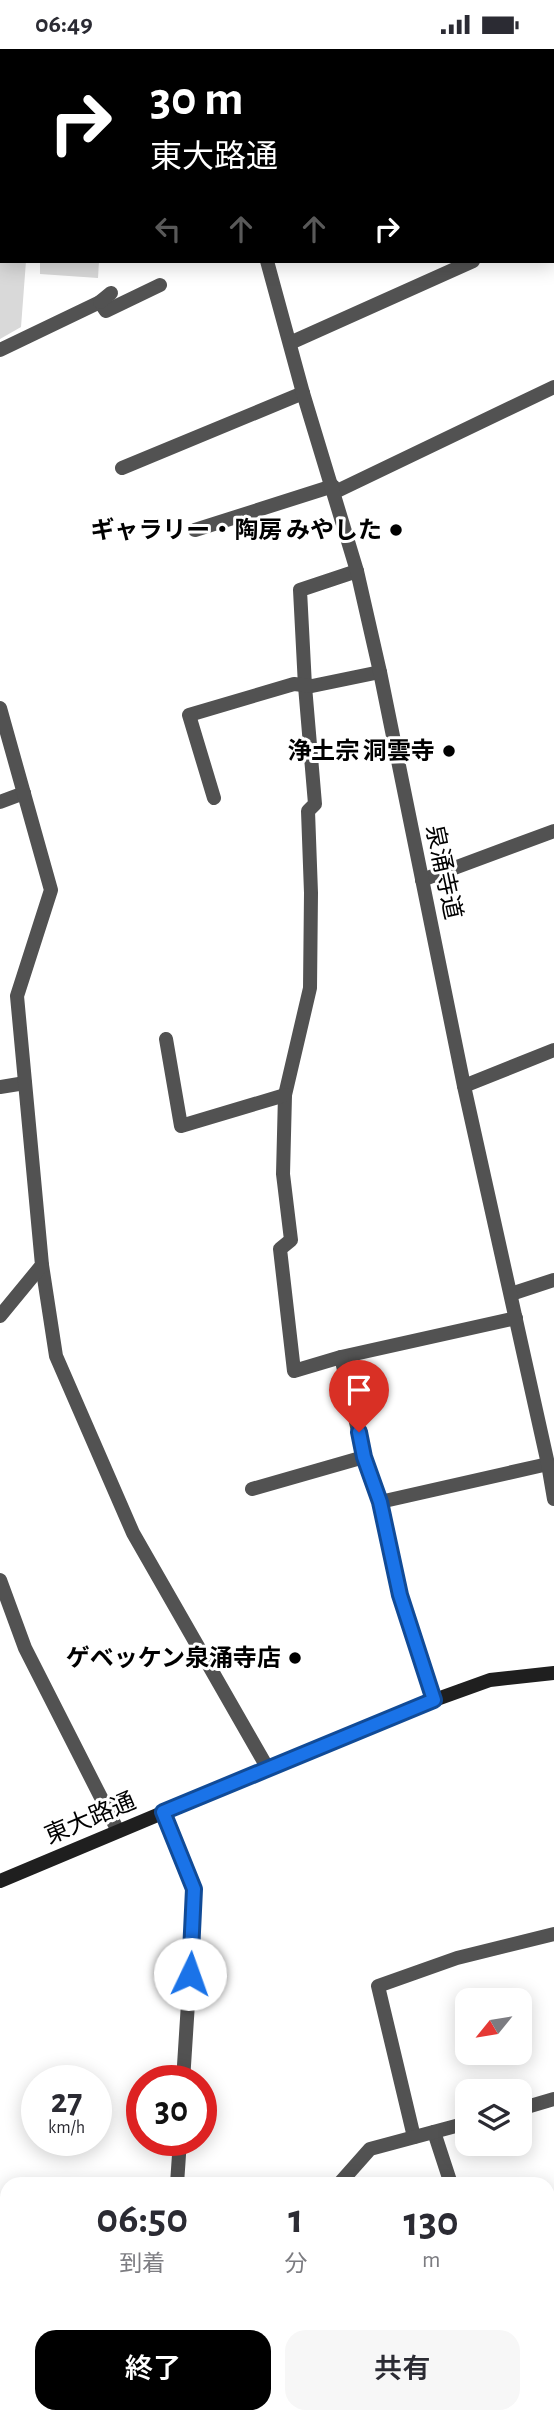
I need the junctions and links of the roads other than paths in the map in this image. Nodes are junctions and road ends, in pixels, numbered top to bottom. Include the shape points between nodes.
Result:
1 (268, 263) edge
2 (469, 263) edge
3 (160, 285) dead end
4 (290, 343) junction
5 (0, 350) edge
6 (554, 387) edge
7 (303, 393) junction
8 (122, 468) dead end
9 (334, 489) junction
10 (195, 530) dead end
11 (357, 571) junction
12 (380, 672) junction
13 (304, 685) junction
14 (0, 708) edge
15 (24, 793) junction
16 (214, 798) dead end
17 (0, 801) edge
18 (554, 831) edge
19 (422, 880) junction
20 (166, 1039) dead end
21 (554, 1050) edge
22 (25, 1083) junction
23 (464, 1086) junction
24 (0, 1087) edge
25 (285, 1095) junction
26 (42, 1265) junction
27 (554, 1280) edge
28 (511, 1294) junction
29 (0, 1316) edge
30 (516, 1318) junction
31 (341, 1357) junction
32 (364, 1457) junction
33 (550, 1457) edge
34 (252, 1489) dead end
35 (554, 1499) edge
36 (380, 1502) junction
37 (0, 1580) edge
38 (554, 1673) edge
39 (434, 1700) junction
40 (267, 1767) junction
41 (163, 1812) junction
42 (118, 1831) junction
43 (0, 1881) edge
44 (554, 1934) edge
45 (184, 2065) edge
46 (554, 2099) edge
47 (532, 2105) edge
48 (455, 2126) edge
49 (434, 2132) junction
50 (414, 2137) junction
51 (179, 2156) edge
52 (177, 2177) edge
53 (346, 2177) edge
54 (449, 2177) edge

1 - 4 street, 泉涌寺道
2 - 4 street
3 - 5 street via 106,311 106,297
4 - 7 street, 泉涌寺道
6 - 9 street
7 - 8 street
7 - 9 street, 泉涌寺道
9 - 10 street
9 - 11 street, 泉涌寺道
11 - 12 street, 泉涌寺道
11 - 13 street via 300,590
12 - 13 street
12 - 19 street, 泉涌寺道
13 - 16 street via 189,715
13 - 25 street via 315,804 308,811 310,988
14 - 15 street
15 - 17 street
15 - 22 street via 51,890 17,996
18 - 19 street
19 - 23 street, 泉涌寺道
20 - 25 street via 181,1126
21 - 23 street
22 - 24 street
22 - 26 street
23 - 28 street, 泉涌寺道
25 - 31 street via 284,1174 291,1240 280,1249 294,1371
26 - 29 street
26 - 40 street via 56,1356 134,1533
27 - 28 street
28 - 30 street, 泉涌寺道
30 - 31 street
30 - 33 street, 泉涌寺道
31 - 32 street
32 - 34 street
32 - 36 street
33 - 35 street, 泉涌寺道
33 - 36 street
36 - 39 street via 400,1595
37 - 42 street via 25,1648
38 - 39 main road, 東大路通 via 490,1680
39 - 40 main road, 東大路通
40 - 41 main road, 東大路通
41 - 42 main road, 東大路通
41 - 45 street via 195,1894
42 - 43 main road, 東大路通
44 - 50 street via 457,1958 378,1986
46 - 47 street
48 - 49 street
49 - 50 street
49 - 54 street
50 - 53 street via 370,2149
51 - 52 street

